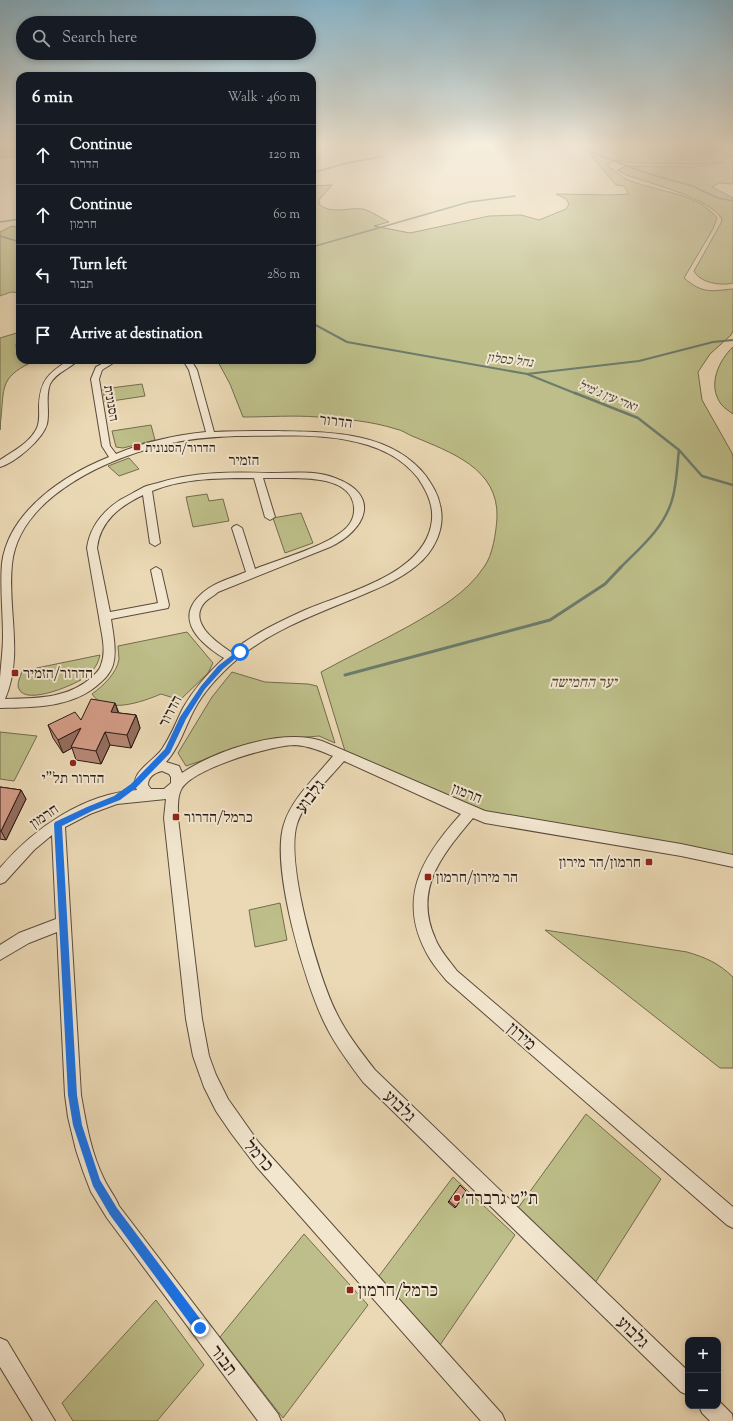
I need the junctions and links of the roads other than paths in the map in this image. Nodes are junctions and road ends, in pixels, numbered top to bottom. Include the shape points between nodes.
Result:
1 (68, 364) edge
2 (107, 364) edge
3 (189, 364) edge
4 (211, 435) junction
5 (115, 458) junction
6 (0, 464) edge
7 (258, 475) junction
8 (147, 489) junction
9 (270, 517) dead end
10 (237, 528) dead end
11 (156, 543) dead end
12 (156, 570) dead end
13 (252, 574) junction
14 (104, 617) junction
15 (232, 658) junction
16 (0, 698) edge
17 (0, 704) edge
18 (168, 751) junction
19 (342, 755) junction
20 (202, 767) junction
21 (173, 769) junction
22 (146, 774) junction
23 (176, 786) junction
24 (151, 795) junction
25 (117, 798) junction
26 (471, 812) junction
27 (171, 818) junction
28 (58, 824) junction
29 (733, 862) edge
30 (0, 878) edge
31 (63, 923) junction
32 (0, 953) edge
33 (733, 1219) edge
34 (0, 1348) edge
35 (685, 1382) edge
36 (712, 1409) edge
37 (45, 1421) edge
38 (271, 1421) edge
39 (495, 1421) edge
40 (725, 1421) edge

1 - 6 street via 47,381 43,394 40,431 25,446
2 - 5 street, הסנונית via 99,369 95,378 106,446
3 - 4 street
4 - 5 street, הדרור via 173,440
4 - 15 street, הדרור via 328,435 379,446 395,454 418,473 434,498 438,510 438,522 430,543 413,564 389,579 293,620 258,639
5 - 16 street, הדרור via 90,468 59,488 34,510 17,534 7,563 10,650
7 - 8 street, הזמיר via 177,479
7 - 9 street
7 - 13 street, הזמיר via 331,479 353,491 360,507 359,517 354,526 338,540
8 - 11 street
8 - 14 street, הזמיר via 131,497 102,520 93,537 92,548
10 - 13 street
12 - 14 street via 164,605
13 - 15 street, הזמיר via 204,596 194,613 198,631 204,639
14 - 17 street, הזמיר via 110,655 104,670 92,684 50,701
15 - 18 street, הדרור via 220,667 194,699
18 - 21 street, הדרור via 168,761
18 - 22 street, הדרור
19 - 20 street, חרמון via 308,741 289,740 261,744
19 - 26 street, חרמון
19 - 35 street, גלבוע via 299,807 286,841 287,863 306,953 330,1017 350,1051 369,1076
20 - 21 street, חרמון
20 - 23 street, חרמון via 190,773
21 - 22 street via 162,766
21 - 23 street via 179,778
22 - 24 street via 141,786
22 - 25 street, חרמון
23 - 24 street via 167,794
23 - 27 street, כרמל via 171,804
24 - 25 street, חרמון
24 - 27 street, כרמל via 165,804
25 - 28 street, חרמון
26 - 29 street, חרמון via 490,818 681,850
26 - 33 street, מירון via 437,852 420,897 426,937 436,954 452,976
27 - 39 street, כרמל via 199,1041 205,1066 225,1111 262,1160
28 - 30 street, חרמון via 30,845
28 - 31 street, תבור
31 - 32 street via 24,938
31 - 38 street, תבור via 72,1095 77,1125 96,1183 129,1234
34 - 37 street
36 - 40 street

